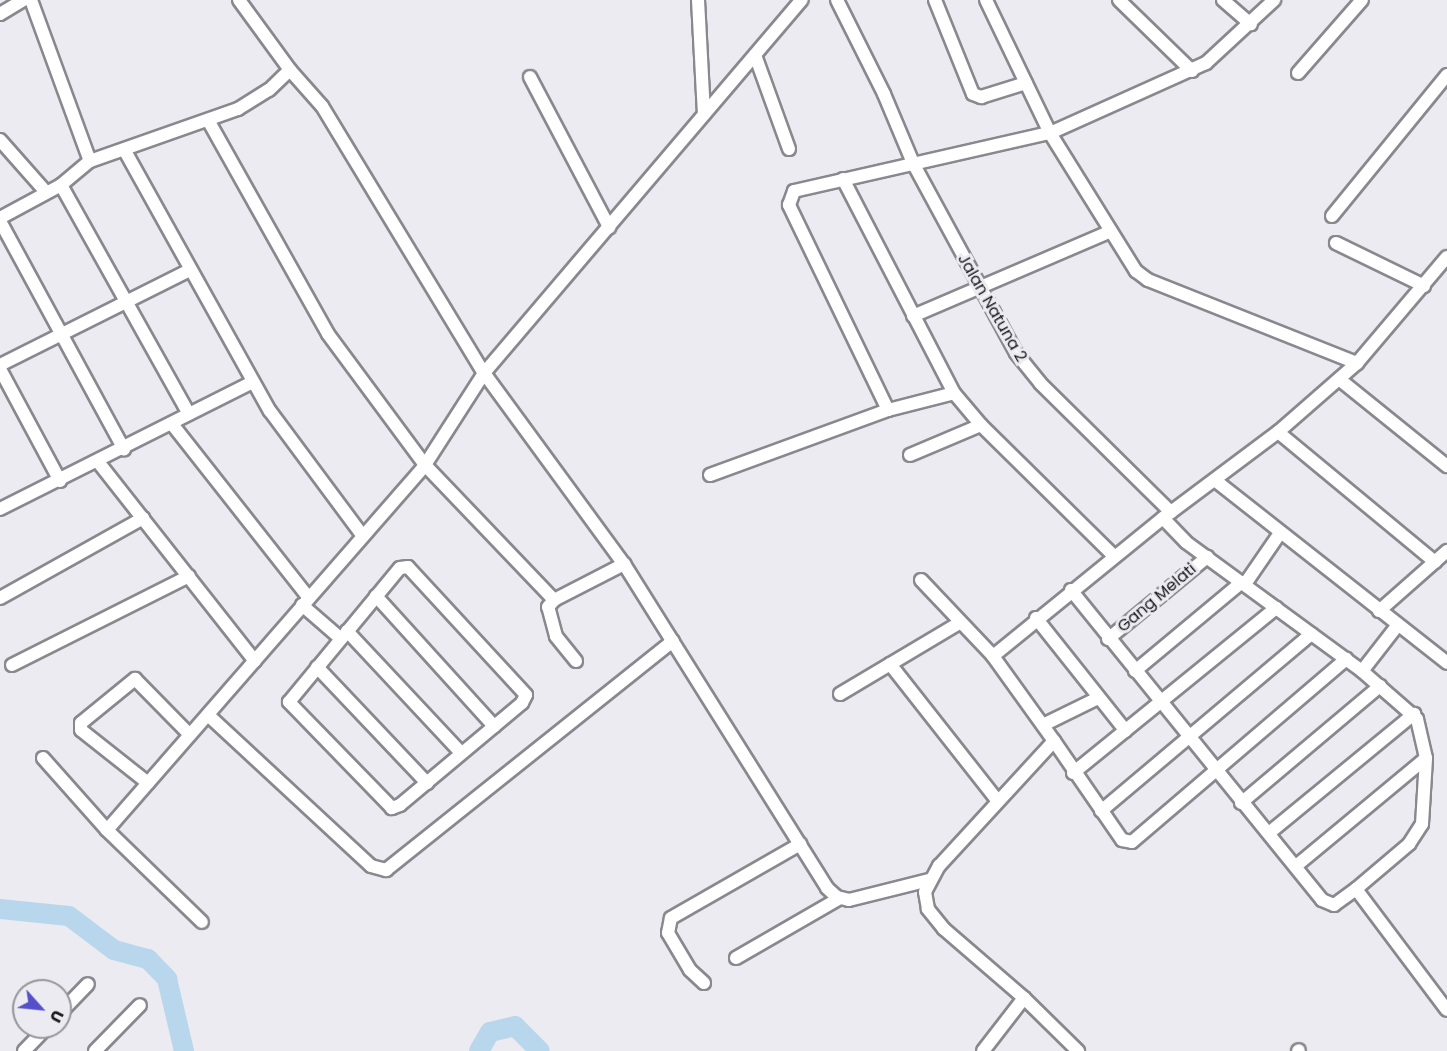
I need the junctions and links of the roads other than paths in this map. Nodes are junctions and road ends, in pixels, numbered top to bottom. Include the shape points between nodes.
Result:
1 (23, 0) edge
2 (31, 0) edge
3 (239, 0) edge
4 (698, 0) edge
5 (801, 0) edge
6 (837, 0) edge
7 (935, 0) edge
8 (986, 0) edge
9 (1119, 0) edge
10 (1223, 0) edge
11 (1274, 0) edge
12 (1362, 0) edge
13 (0, 14) edge
14 (1251, 24) junction
15 (755, 55) junction
16 (290, 70) junction
17 (1191, 70) junction
18 (1298, 73) dead end
19 (1447, 75) edge
20 (530, 77) dead end
21 (1026, 83) junction
22 (704, 114) junction
23 (208, 120) junction
24 (1050, 133) junction
25 (0, 140) edge
26 (789, 149) dead end
27 (125, 151) junction
28 (90, 162) junction
29 (913, 163) junction
30 (843, 179) junction
31 (61, 185) junction
32 (46, 192) junction
33 (1332, 216) dead end
34 (0, 219) edge
35 (609, 227) junction
36 (1111, 231) junction
37 (1336, 243) dead end
38 (1447, 257) edge
39 (190, 270) junction
40 (1424, 286) junction
41 (978, 288) junction
42 (127, 300) junction
43 (913, 316) junction
44 (61, 334) junction
45 (1357, 363) junction
46 (0, 367) edge
47 (484, 374) junction
48 (1340, 378) junction
49 (252, 382) junction
50 (954, 393) junction
51 (888, 410) junction
52 (189, 414) junction
53 (172, 424) junction
54 (981, 425) junction
55 (1278, 432) junction
56 (124, 449) junction
57 (910, 455) dead end
58 (99, 463) junction
59 (424, 465) junction
60 (1447, 466) edge
61 (710, 475) dead end
62 (1216, 481) junction
63 (60, 482) junction
64 (0, 509) edge
65 (1167, 515) junction
66 (143, 518) junction
67 (1280, 533) junction
68 (362, 535) junction
69 (1447, 551) edge
70 (1114, 556) junction
71 (1207, 557) junction
72 (1435, 562) junction
73 (624, 564) junction
74 (189, 576) junction
75 (921, 580) dead end
76 (1243, 583) junction
77 (1071, 590) junction
78 (376, 596) junction
79 (0, 598) edge
80 (554, 600) junction
81 (305, 601) junction
82 (1276, 608) junction
83 (1378, 611) junction
84 (1036, 618) junction
85 (959, 623) junction
86 (1397, 626) junction
87 (343, 634) junction
88 (1311, 634) junction
89 (1108, 639) junction
90 (673, 641) junction
91 (993, 656) junction
92 (1346, 659) junction
93 (255, 661) junction
94 (576, 661) dead end
95 (1447, 663) edge
96 (12, 664) dead end
97 (890, 664) junction
98 (317, 667) junction
99 (1362, 671) junction
100 (1135, 672) junction
101 (1380, 686) junction
102 (840, 694) dead end
103 (1098, 698) junction
104 (1161, 704) junction
105 (1414, 714) junction
106 (208, 715) junction
107 (1043, 725) junction
108 (494, 726) junction
109 (1126, 731) junction
110 (190, 735) junction
111 (1188, 738) junction
112 (1054, 741) junction
113 (461, 753) junction
114 (43, 758) dead end
115 (1426, 758) junction
116 (1215, 770) junction
117 (1073, 773) junction
118 (148, 783) junction
119 (427, 783) junction
120 (997, 800) junction
121 (1241, 803) junction
122 (1101, 811) junction
123 (107, 830) junction
124 (1269, 833) junction
125 (800, 844) junction
126 (1296, 866) junction
127 (928, 880) junction
128 (1356, 889) junction
129 (840, 898) junction
130 (202, 922) dead end
131 (736, 958) dead end
132 (704, 982) dead end
133 (88, 984) dead end
134 (1024, 998) junction
135 (72, 1001) edge
136 (140, 1005) dead end
137 (1447, 1010) edge
138 (36, 1039) edge
139 (24, 1051) edge
140 (95, 1051) edge
141 (983, 1051) edge
142 (1078, 1051) edge

1 - 13 street
2 - 28 street
3 - 16 street
4 - 22 street
5 - 15 street
6 - 29 street, Jalan Natuna 2 via 884,93
7 - 21 street via 973,94 981,97
8 - 21 street
9 - 17 street
10 - 14 street
11 - 14 street
12 - 18 street
14 - 17 street via 1221,51
15 - 22 street
15 - 26 street
16 - 23 street via 252,102
16 - 47 street via 322,106
17 - 24 street
19 - 33 street
20 - 35 street
21 - 24 street
22 - 35 street
23 - 27 street via 163,133
23 - 59 street via 317,318
24 - 29 street
24 - 36 street
25 - 32 street
27 - 28 street
27 - 39 street
28 - 31 street
29 - 30 street
29 - 41 street, Jalan Natuna 2
30 - 43 street
30 - 51 street via 800,188 792,194 789,205
31 - 32 street
31 - 42 street
32 - 34 street
34 - 44 street
35 - 47 street
36 - 41 street
36 - 45 street via 1136,271 1148,280
37 - 40 street
38 - 40 street
39 - 42 street
39 - 49 street
40 - 45 street
41 - 43 street
41 - 65 street, Jalan Natuna 2 via 1028,370
42 - 44 street
42 - 52 street
43 - 50 street
44 - 46 street
44 - 56 street
45 - 48 street
46 - 63 street
47 - 59 street
47 - 73 street
48 - 55 street
48 - 60 street
49 - 52 street
49 - 68 street via 282,429
50 - 51 street
50 - 54 street
51 - 61 street
52 - 53 street
53 - 56 street
53 - 81 street
54 - 57 street
54 - 70 street
55 - 62 street
55 - 72 street
56 - 58 street
58 - 63 street
58 - 66 street
59 - 68 street
59 - 80 street
62 - 65 street
62 - 67 street
63 - 64 street
65 - 70 street
65 - 71 street, Jalan Natuna 2
66 - 74 street
66 - 79 street
67 - 76 street
67 - 83 street
68 - 81 street
69 - 72 street
70 - 77 street
71 - 76 street, Jalan Natuna 2
71 - 89 street, Gang Melati
72 - 83 street
73 - 80 street
73 - 90 street
74 - 93 street
74 - 96 street
75 - 85 street
76 - 82 street, Jalan Natuna 2
76 - 100 street
77 - 84 street
77 - 89 street
78 - 87 street
78 - 108 street
78 - 108 street via 400,568 408,567 522,688 526,695 522,703
80 - 94 street via 547,610 554,629
81 - 87 street
81 - 93 street
82 - 88 street, Jalan Natuna 2
82 - 104 street
83 - 86 street
84 - 91 street
84 - 103 street
85 - 91 street
85 - 97 street
86 - 95 street
86 - 99 street
87 - 98 street
87 - 113 street
88 - 92 street, Jalan Natuna 2
88 - 111 street
89 - 100 street
90 - 106 street via 386,870 371,866
90 - 125 street
91 - 107 street
92 - 99 street, Jalan Natuna 2
92 - 116 street
93 - 106 street
97 - 102 street
97 - 120 street
98 - 119 street
98 - 119 street via 291,696 289,705 293,710 389,807 397,807
99 - 101 street, Jalan Natuna 2
100 - 104 street
101 - 105 street, Jalan Natuna 2
101 - 121 street
103 - 107 street
103 - 109 street
104 - 109 street
104 - 111 street
105 - 115 street
105 - 124 street
106 - 110 street
107 - 112 street
108 - 113 street
109 - 117 street
110 - 118 street
110 - 118 street via 135,679 81,723 81,730
111 - 116 street
111 - 122 street
112 - 117 street
112 - 120 street
113 - 119 street
114 - 123 street
115 - 126 street
115 - 128 street via 1425,812 1419,829 1409,844
116 - 121 street
116 - 122 street via 1132,842 1122,840
117 - 122 street
118 - 123 street
120 - 127 street
121 - 124 street
123 - 130 street
124 - 126 street
125 - 129 street via 827,888
125 - 132 street via 671,918 668,933 690,970
126 - 128 street via 1329,905
127 - 129 street via 849,900
127 - 134 street via 925,897 932,915
128 - 137 street
129 - 131 street
133 - 135 street
134 - 141 street
134 - 142 street
136 - 140 street
138 - 139 street

